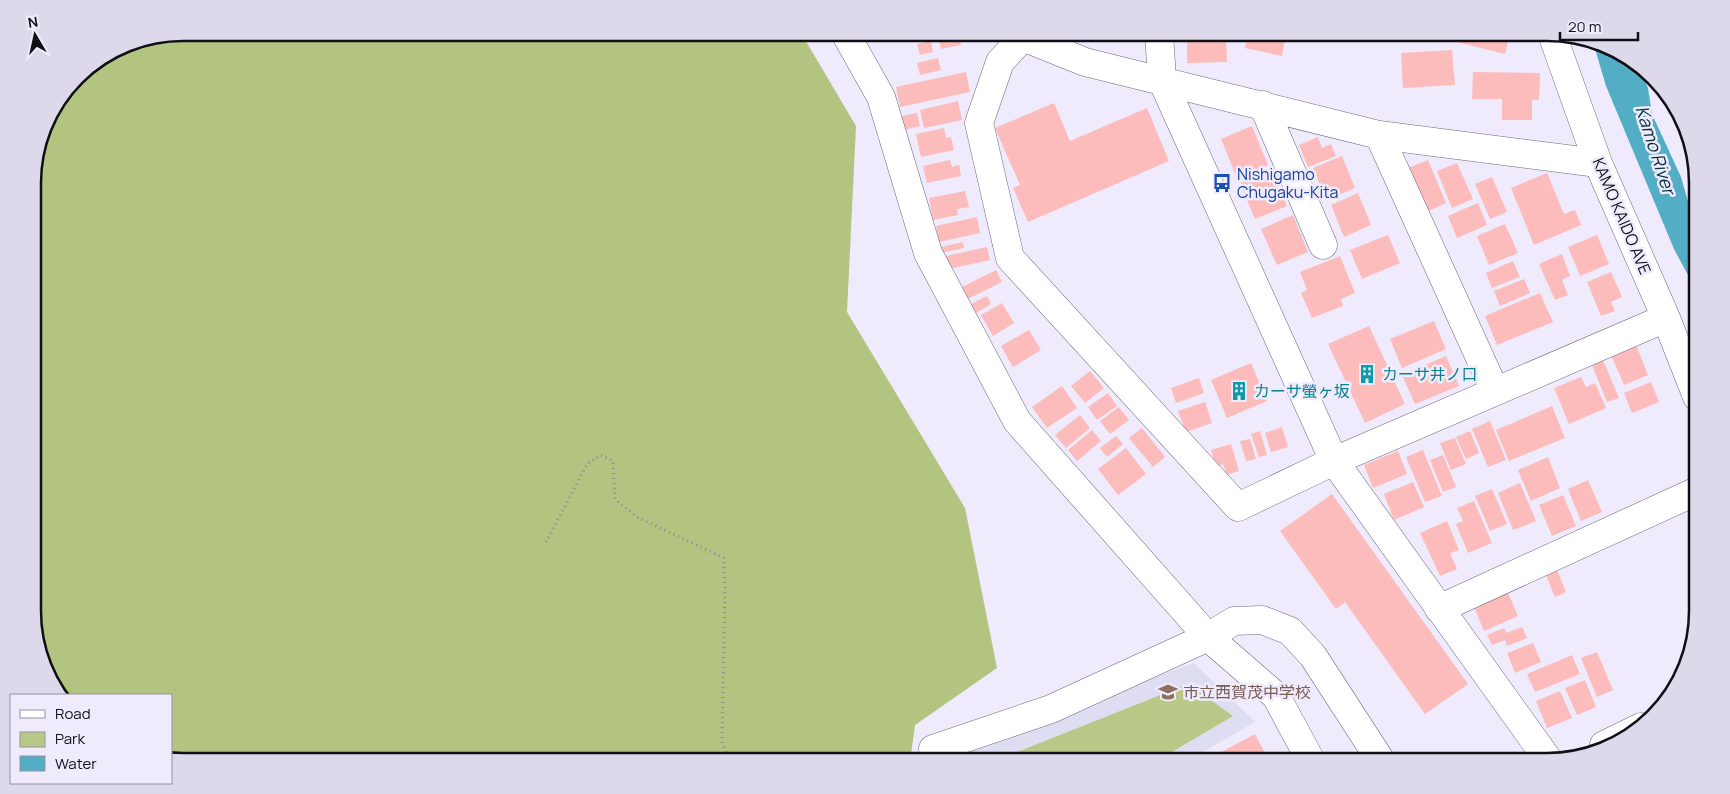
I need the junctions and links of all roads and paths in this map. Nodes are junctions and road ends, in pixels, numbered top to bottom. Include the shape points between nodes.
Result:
1 (850, 41) edge
2 (1019, 41) edge
3 (1033, 41) edge
4 (1160, 41) edge
5 (1555, 41) edge
6 (1162, 80) junction
7 (1262, 105) junction
8 (1380, 135) junction
9 (1598, 163) junction
10 (1323, 245) dead end
11 (1666, 318) junction
12 (1689, 377) edge
13 (1496, 391) junction
14 (1334, 461) junction
15 (1689, 496) edge
16 (546, 542) dead end
17 (1439, 609) junction
18 (1208, 637) junction
19 (932, 749) dead end
20 (1306, 752) edge
21 (1376, 752) edge
22 (1542, 752) edge
23 (726, 753) edge

1 - 18 street via 881,97 928,254 1017,421
2 - 14 street via 1000,62 979,123 1010,258 1238,507
3 - 6 street via 1085,62
4 - 6 street
5 - 9 street, KAMO KAIDO AVE
6 - 7 street
6 - 14 street
7 - 8 street
7 - 10 street
8 - 9 street
8 - 13 street
9 - 11 street, KAMO KAIDO AVE
11 - 12 street, KAMO KAIDO AVE
11 - 13 street
13 - 14 street
14 - 17 street
15 - 17 street
16 - 23 path via 587,464 601,455 613,460 615,499 637,517 724,558 722,742
17 - 22 street
18 - 19 street via 1051,709
18 - 20 street via 1276,696
18 - 21 street via 1234,621 1262,620 1290,631 1314,656

